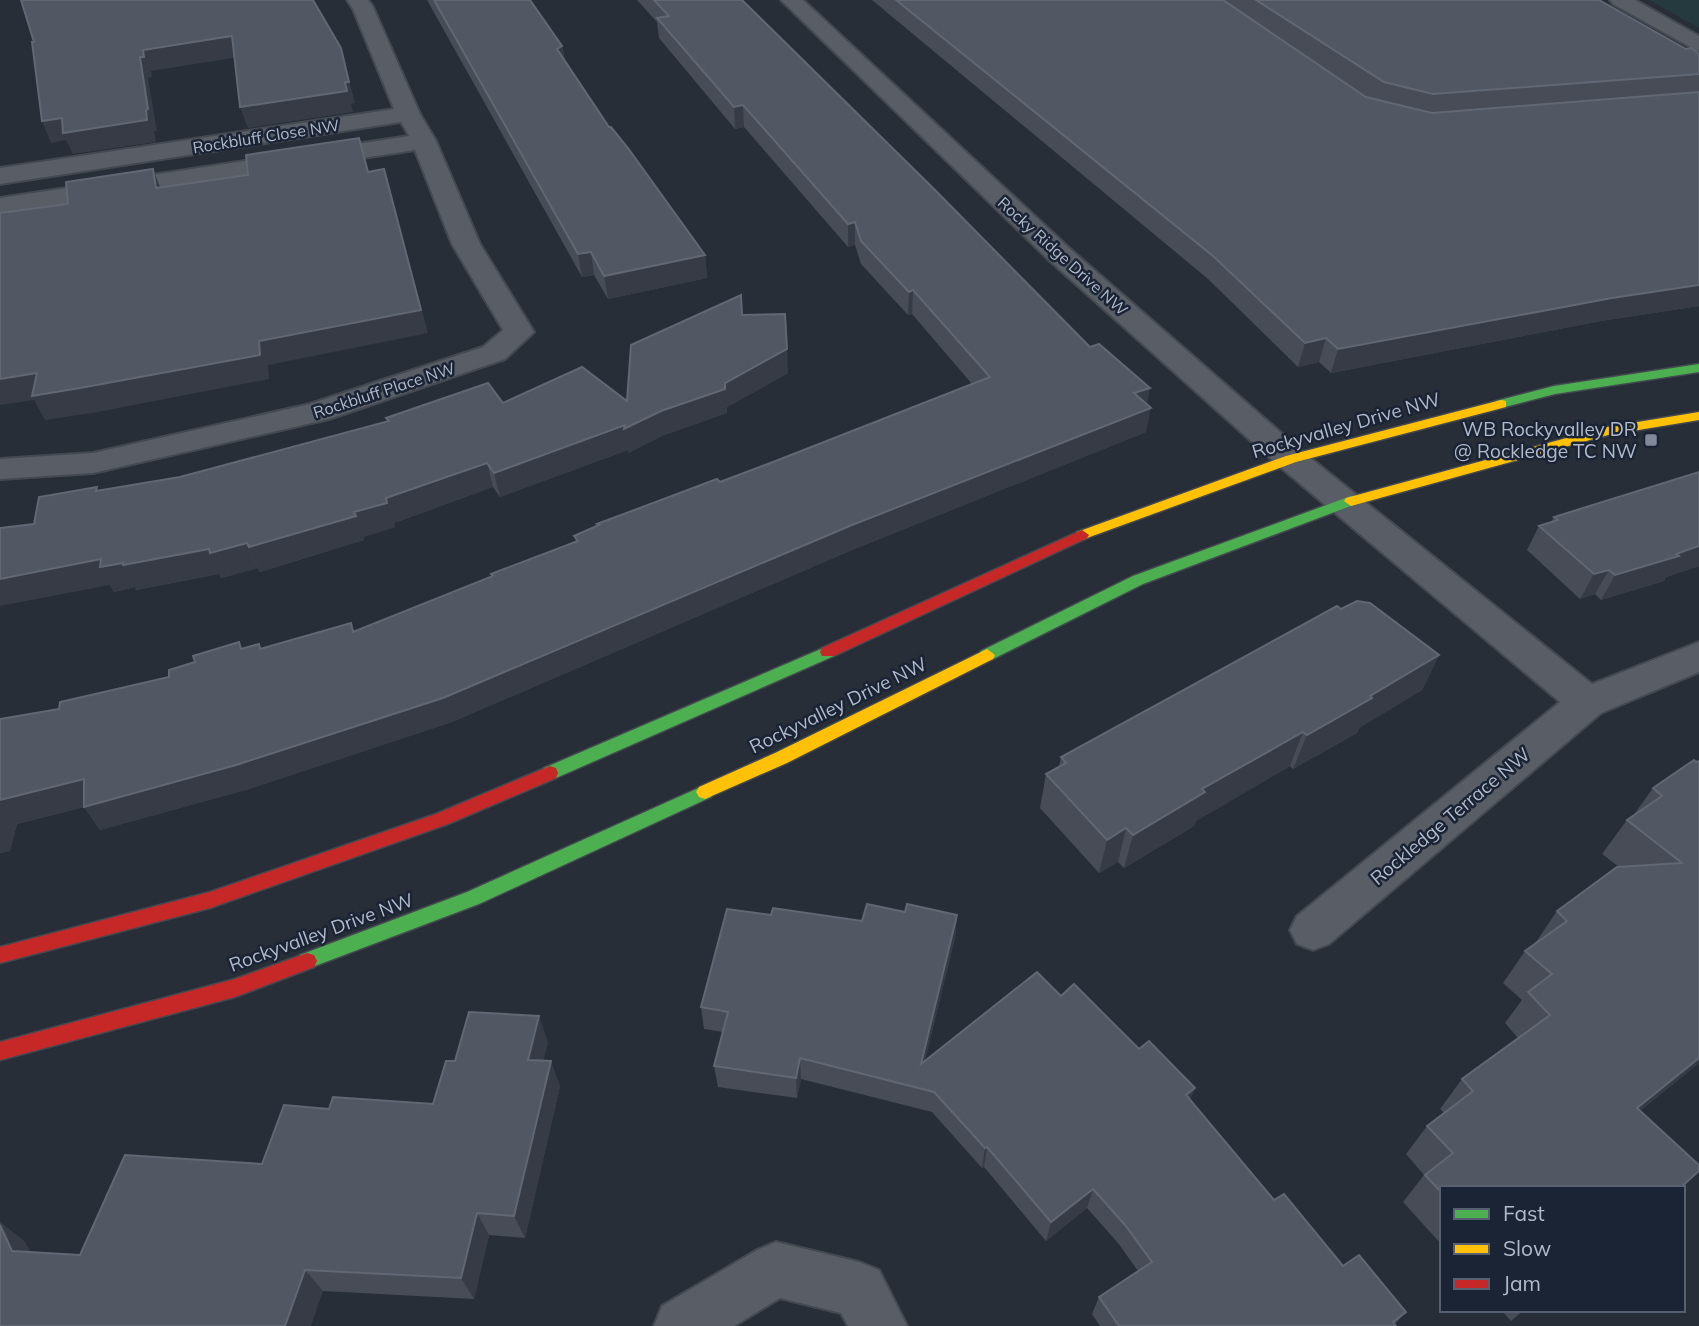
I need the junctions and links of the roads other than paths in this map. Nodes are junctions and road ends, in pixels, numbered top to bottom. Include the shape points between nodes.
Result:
1 (357, 0) edge
2 (791, 0) edge
3 (1620, 0) edge
4 (1699, 45) edge
5 (408, 114) junction
6 (424, 141) junction
7 (0, 176) edge
8 (0, 206) edge
9 (1699, 368) edge
10 (1699, 416) edge
11 (1291, 459) junction
12 (0, 470) edge
13 (1342, 503) junction
14 (1699, 656) edge
15 (1587, 702) junction
16 (1313, 930) dead end
17 (0, 955) edge
18 (0, 1051) edge
19 (682, 1326) edge
20 (879, 1326) edge

1 - 5 street
2 - 11 street, Rocky Ridge Drive NW via 1059,254
3 - 4 street
5 - 6 street, Rockbluff Place NW
5 - 7 street, Rockbluff Close NW
6 - 8 street, Rockbluff Close NW
6 - 12 street, Rockbluff Place NW via 466,244 519,332 494,354 318,412 93,463
9 - 11 street, Rockyvalley Drive NW via 1554,390
10 - 13 street, Rockyvalley Drive NW via 1606,431
11 - 13 street, Rocky Ridge Drive NW
11 - 17 street, Rockyvalley Drive NW via 1104,525 744,691 442,819 210,900
13 - 15 street
13 - 18 street, Rockyvalley Drive NW via 1138,580 781,758 473,898 235,988
14 - 15 street, Rockledge Terrace NW
15 - 16 street, Rockledge Terrace NW
19 - 20 street via 776,1269 859,1290

